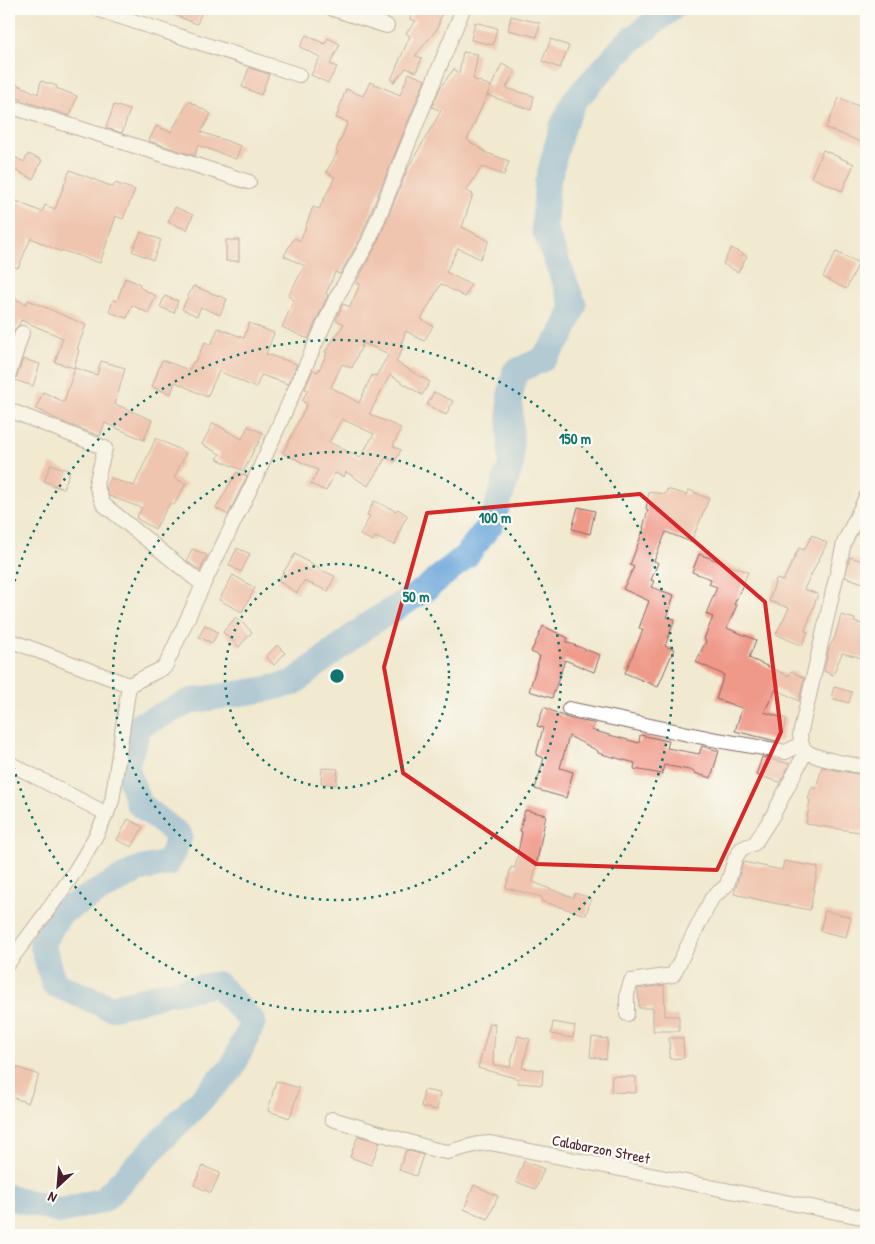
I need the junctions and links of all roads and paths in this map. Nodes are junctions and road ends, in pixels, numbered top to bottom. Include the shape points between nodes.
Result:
1 (96, 9) edge
2 (333, 9) edge
3 (463, 9) edge
4 (387, 26) dead end
5 (299, 75) dead end
6 (9, 106) edge
7 (249, 182) dead end
8 (22, 333) dead end
9 (9, 374) edge
10 (9, 410) edge
11 (866, 497) edge
12 (203, 585) junction
13 (9, 640) edge
14 (129, 685) junction
15 (569, 710) dead end
16 (804, 748) junction
17 (9, 763) edge
18 (866, 767) edge
19 (108, 814) junction
20 (9, 962) edge
21 (627, 1014) dead end
22 (332, 1119) dead end
23 (866, 1218) edge

1 - 5 street
2 - 4 street
3 - 12 street via 368,243 334,300 254,481
6 - 7 street
8 - 9 street
10 - 12 street via 104,448 96,484 103,504
11 - 16 street via 844,543 800,735
12 - 14 street via 165,667
13 - 14 street
14 - 19 street
15 - 16 street via 786,752
16 - 18 street via 816,756
16 - 21 street via 773,815 754,843 741,849 727,885 712,898 673,975 631,981
17 - 19 street
19 - 20 street via 75,873
22 - 23 street, Calabarzon Street via 436,1150 448,1152 490,1143

